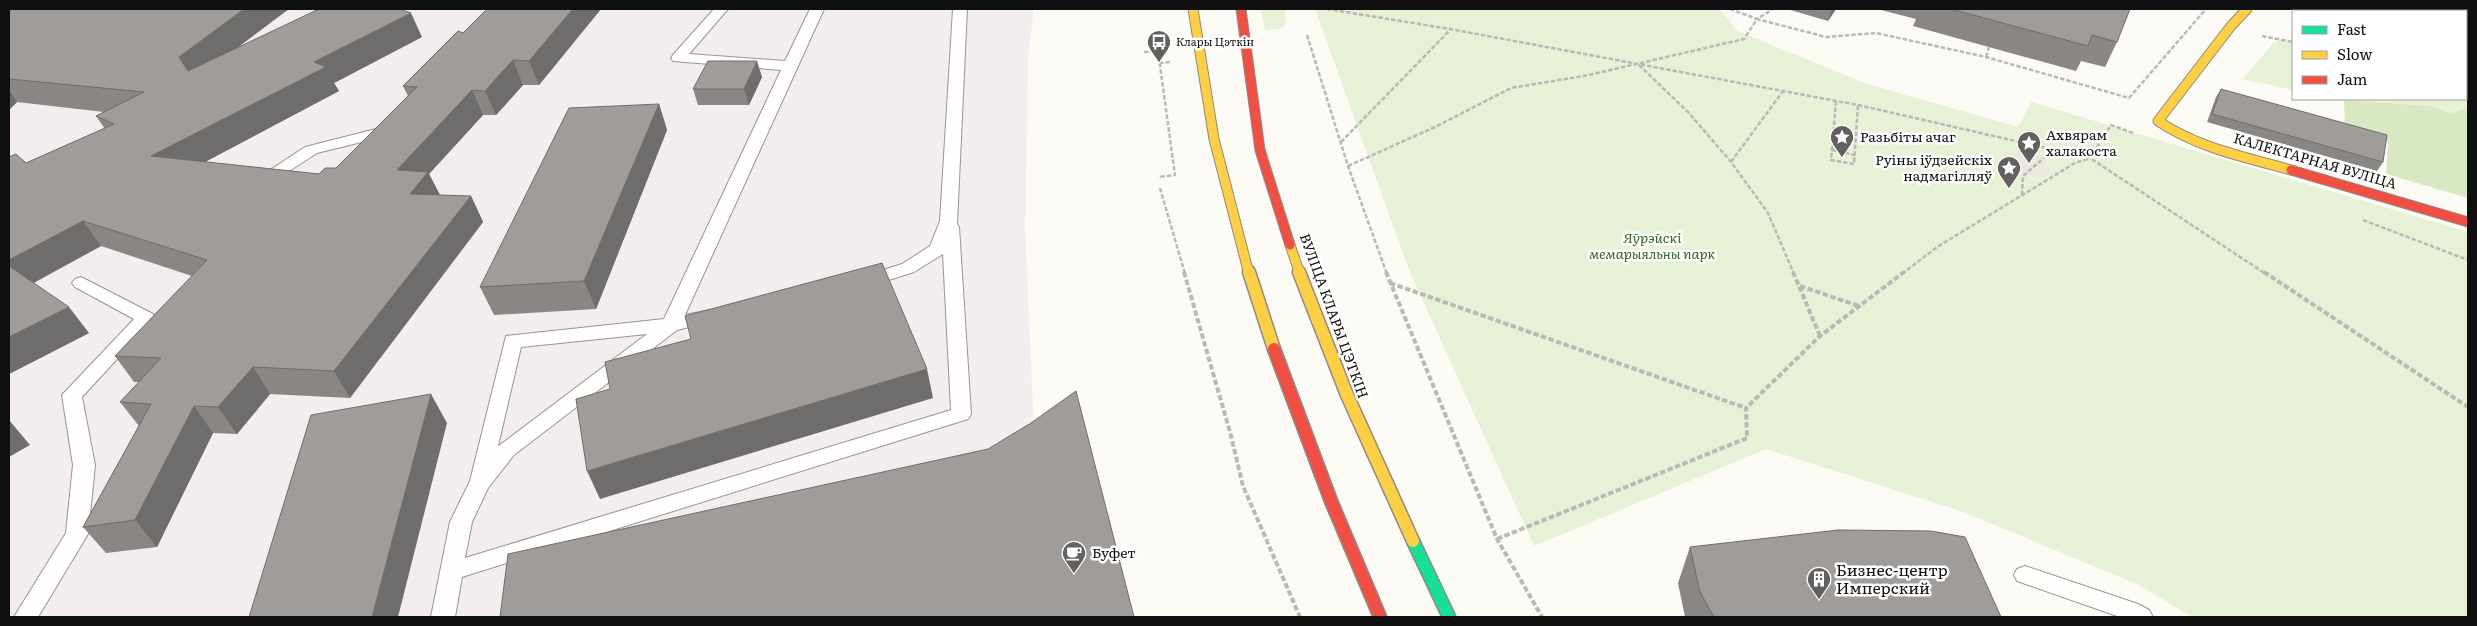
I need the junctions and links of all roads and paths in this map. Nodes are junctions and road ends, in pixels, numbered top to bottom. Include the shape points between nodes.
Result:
1 (721, 9) edge
2 (817, 9) edge
3 (960, 9) edge
4 (1193, 9) edge
5 (1240, 9) edge
6 (1327, 9) edge
7 (1730, 9) edge
8 (1773, 9) edge
9 (2206, 9) edge
10 (2247, 9) edge
11 (1757, 19) junction
12 (1450, 29) junction
13 (2260, 29) dead end
14 (1307, 35) dead end
15 (2262, 36) junction
16 (2292, 42) edge
17 (2256, 43) dead end
18 (1989, 47) dead end
19 (1144, 52) dead end
20 (1986, 57) junction
21 (1639, 64) junction
22 (791, 66) junction
23 (1783, 91) junction
24 (1836, 101) junction
25 (1858, 105) junction
26 (2111, 125) dead end
27 (376, 134) edge
28 (1341, 142) junction
29 (1832, 150) junction
30 (2060, 150) junction
31 (1855, 155) junction
32 (2090, 158) junction
33 (1731, 162) junction
34 (1348, 166) junction
35 (1158, 177) dead end
36 (260, 182) edge
37 (1160, 188) dead end
38 (2022, 195) junction
39 (949, 221) junction
40 (2468, 222) edge
41 (81, 282) dead end
42 (1390, 282) junction
43 (850, 284) edge
44 (1799, 286) junction
45 (1859, 306) junction
46 (727, 312) edge
47 (671, 324) junction
48 (1820, 336) junction
49 (2468, 407) edge
50 (1746, 408) junction
51 (478, 484) junction
52 (1498, 539) junction
53 (452, 571) junction
54 (2025, 575) dead end
55 (26, 617) edge
56 (443, 617) edge
57 (1300, 617) edge
58 (1380, 617) edge
59 (1449, 617) edge
60 (1542, 617) edge
61 (2141, 617) edge

1 - 22 lane via 678,58
2 - 22 lane
3 - 39 lane
4 - 58 main road via 1213,142 1254,294 1348,543
5 - 59 main road, ВУЛІЦА КЛАРЫ ЦЭТКІН via 1260,150 1304,284 1359,427
6 - 12 path
7 - 11 path
8 - 11 path
9 - 20 path via 2129,98
10 - 40 main road, КАЛЕКТАРНАЯ ВУЛІЦА via 2158,121 2169,130 2194,141
11 - 20 path via 1826,37 1876,33
11 - 21 path via 1744,39
12 - 21 path
12 - 28 path
13 - 15 path
14 - 28 path
15 - 16 path
15 - 17 path
18 - 20 path
19 - 35 path via 1158,51 1176,175
21 - 23 path
21 - 33 path via 1689,113
21 - 34 path via 1511,88
22 - 47 lane
23 - 24 path
23 - 33 path
24 - 25 path
24 - 29 path
25 - 30 path
25 - 31 path
26 - 32 path
27 - 36 lane via 311,150
28 - 34 path
29 - 31 path
29 - 31 path via 1831,160 1854,164
30 - 32 path
30 - 38 path via 2044,158 2023,176
32 - 38 path via 2075,163
32 - 49 path
33 - 44 path via 1768,213
34 - 42 path
37 - 57 path via 1243,486
38 - 45 path via 1937,247
39 - 43 lane via 938,249 908,268
39 - 53 lane via 961,414
41 - 55 lane via 146,318 72,395 84,465 77,534
42 - 50 path
42 - 52 path
44 - 45 path
44 - 48 path
45 - 48 path
46 - 47 lane
47 - 51 lane via 507,450
47 - 51 lane via 513,341
48 - 50 path
50 - 52 path via 1746,438
51 - 53 lane via 461,522
52 - 60 path
53 - 56 lane
54 - 61 lane

